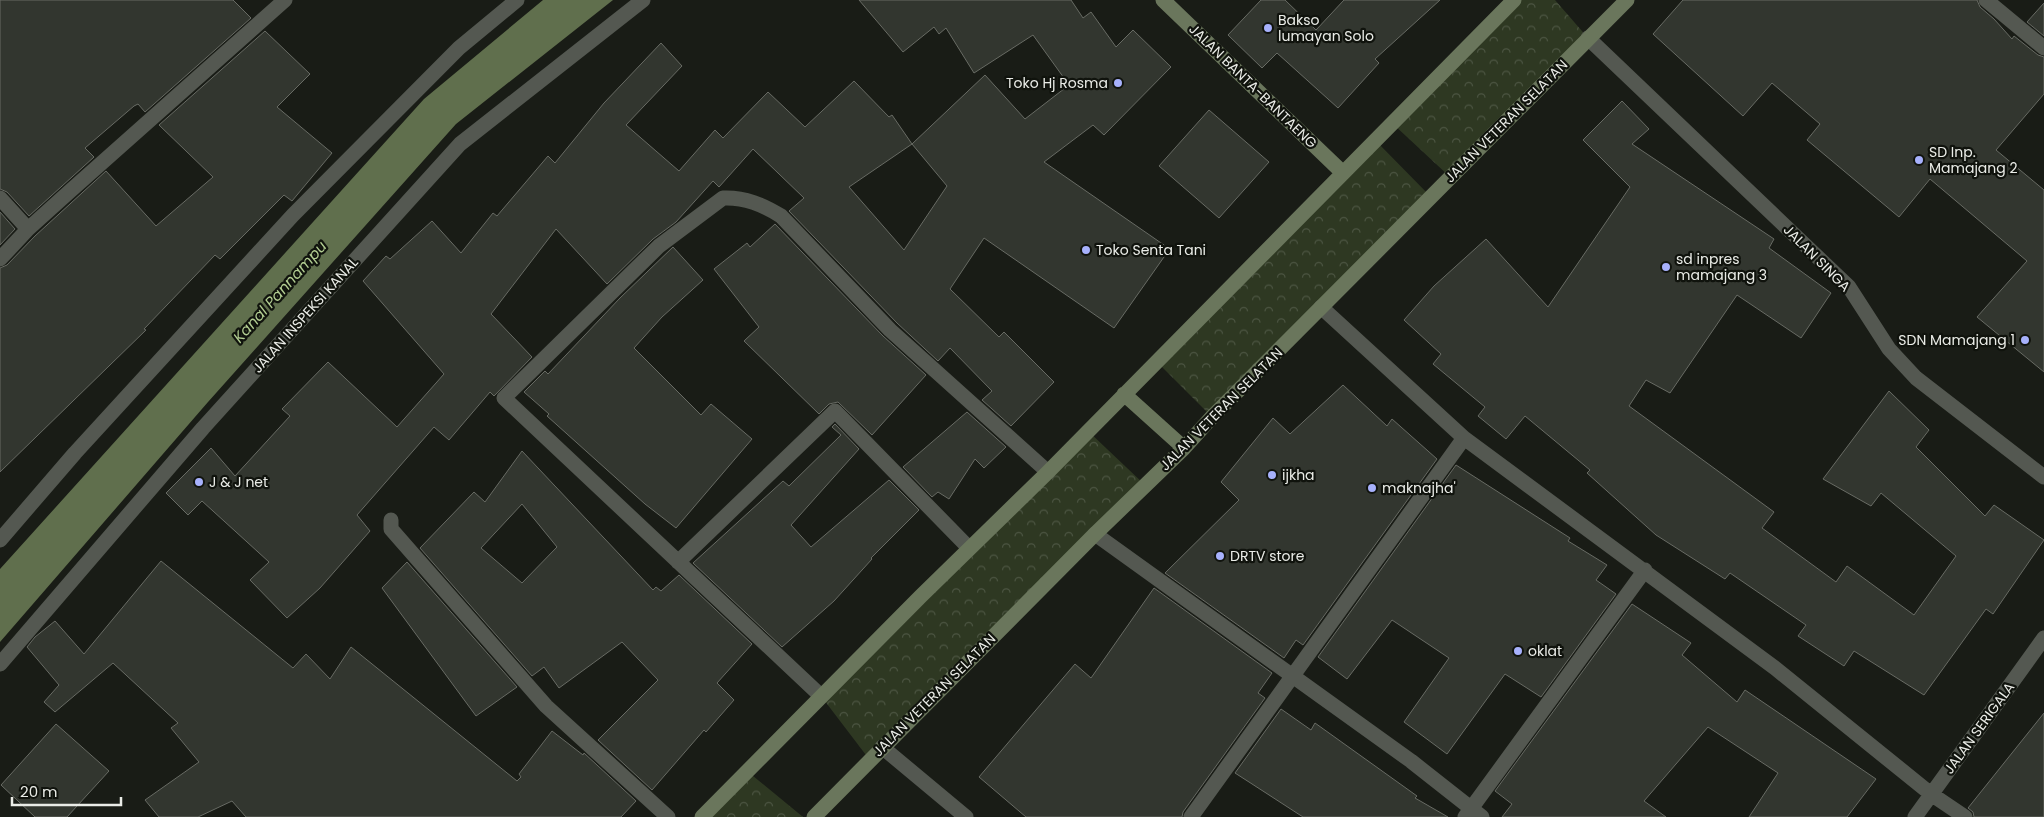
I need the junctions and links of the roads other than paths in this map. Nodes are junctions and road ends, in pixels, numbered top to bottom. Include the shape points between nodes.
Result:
1 (286, 0) edge
2 (518, 0) edge
3 (643, 0) edge
4 (1163, 0) edge
5 (1514, 0) edge
6 (1627, 0) edge
7 (1986, 0) edge
8 (1588, 38) junction
9 (2044, 48) edge
10 (1343, 172) junction
11 (0, 198) edge
12 (28, 229) junction
13 (0, 259) edge
14 (1321, 307) junction
15 (1124, 394) junction
16 (1464, 438) junction
17 (1184, 448) junction
18 (1048, 472) junction
19 (2044, 476) edge
20 (391, 520) dead end
21 (1096, 534) junction
22 (0, 540) edge
23 (969, 548) junction
24 (678, 562) junction
25 (1644, 570) junction
26 (2044, 638) edge
27 (0, 664) edge
28 (1292, 676) junction
29 (821, 696) junction
30 (882, 747) junction
31 (1931, 794) junction
32 (1472, 814) edge
33 (668, 817) edge
34 (702, 817) edge
35 (814, 817) edge
36 (966, 817) edge
37 (1191, 817) edge
38 (1915, 817) edge
39 (1965, 817) edge

1 - 12 street
2 - 22 street via 459,48 293,215 75,453
3 - 27 street, JALAN INSPEKSI KANAL via 460,144 202,428
4 - 10 main road, JALAN BANTA-BANTAENG
5 - 10 main road
6 - 8 main road, JALAN VETERAN SELATAN
7 - 9 street
8 - 14 main road, JALAN VETERAN SELATAN
8 - 19 street, JALAN SINGA via 1849,287 1889,348 1916,378
10 - 15 main road
11 - 12 street
12 - 13 street
14 - 16 street
14 - 17 main road, JALAN VETERAN SELATAN
15 - 17 main road
15 - 18 main road
16 - 25 street
16 - 28 street
17 - 21 main road, JALAN VETERAN SELATAN
18 - 23 main road
18 - 24 street via 890,330 781,216 762,205 734,197 723,198 659,246 504,398
20 - 33 street via 391,529 546,706
21 - 28 street
21 - 30 main road, JALAN VETERAN SELATAN
23 - 24 street via 835,411
23 - 29 main road
24 - 29 street
25 - 31 street via 1776,668
25 - 32 street
26 - 31 street, JALAN SERIGALA
28 - 32 street via 1411,761
28 - 37 street
29 - 34 main road
30 - 35 main road, JALAN VETERAN SELATAN
30 - 36 street
31 - 38 street, JALAN SERIGALA
31 - 39 street

